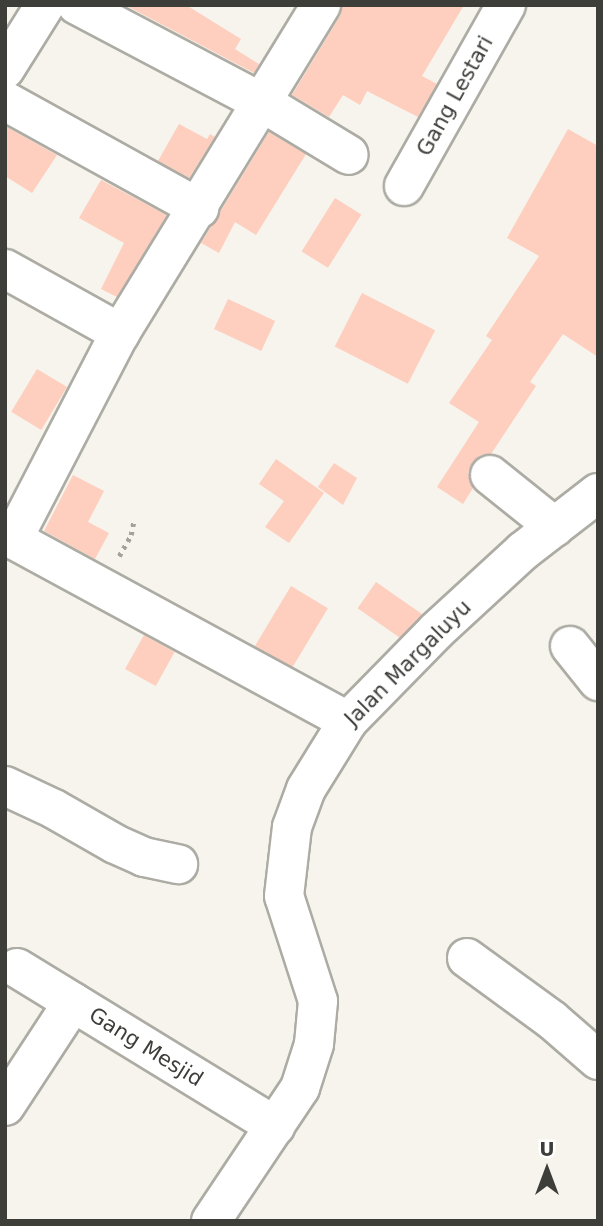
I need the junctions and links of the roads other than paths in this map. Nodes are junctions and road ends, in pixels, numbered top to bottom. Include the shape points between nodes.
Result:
1 (45, 5) edge
2 (77, 5) edge
3 (321, 5) edge
4 (506, 5) edge
5 (5, 69) edge
6 (5, 101) edge
7 (262, 103) junction
8 (349, 155) dead end
9 (404, 186) dead end
10 (199, 208) junction
11 (5, 269) edge
12 (120, 333) junction
13 (490, 475) dead end
14 (598, 494) edge
15 (555, 527) junction
16 (9, 537) edge
17 (570, 646) dead end
18 (598, 681) edge
19 (348, 721) junction
20 (5, 786) edge
21 (178, 864) dead end
22 (467, 958) dead end
23 (17, 968) dead end
24 (73, 1002) junction
25 (598, 1060) edge
26 (5, 1105) edge
27 (275, 1126) junction
28 (211, 1221) edge

1 - 5 street
2 - 7 street
3 - 7 street
4 - 9 street, Gang Lestari
6 - 10 street
7 - 8 street
7 - 10 street
10 - 12 street
11 - 12 street
12 - 16 street
13 - 15 street
14 - 15 street, Jalan Margaluyu
15 - 19 street, Jalan Margaluyu via 436,631
16 - 19 street
17 - 18 street
19 - 27 street, Jalan Margaluyu via 306,789 292,827 284,896 318,1001 314,1044 300,1088
20 - 21 street via 115,844
22 - 25 street
23 - 24 street, Gang Mesjid
24 - 26 street
24 - 27 street, Gang Mesjid
27 - 28 street, Jalan Margaluyu

